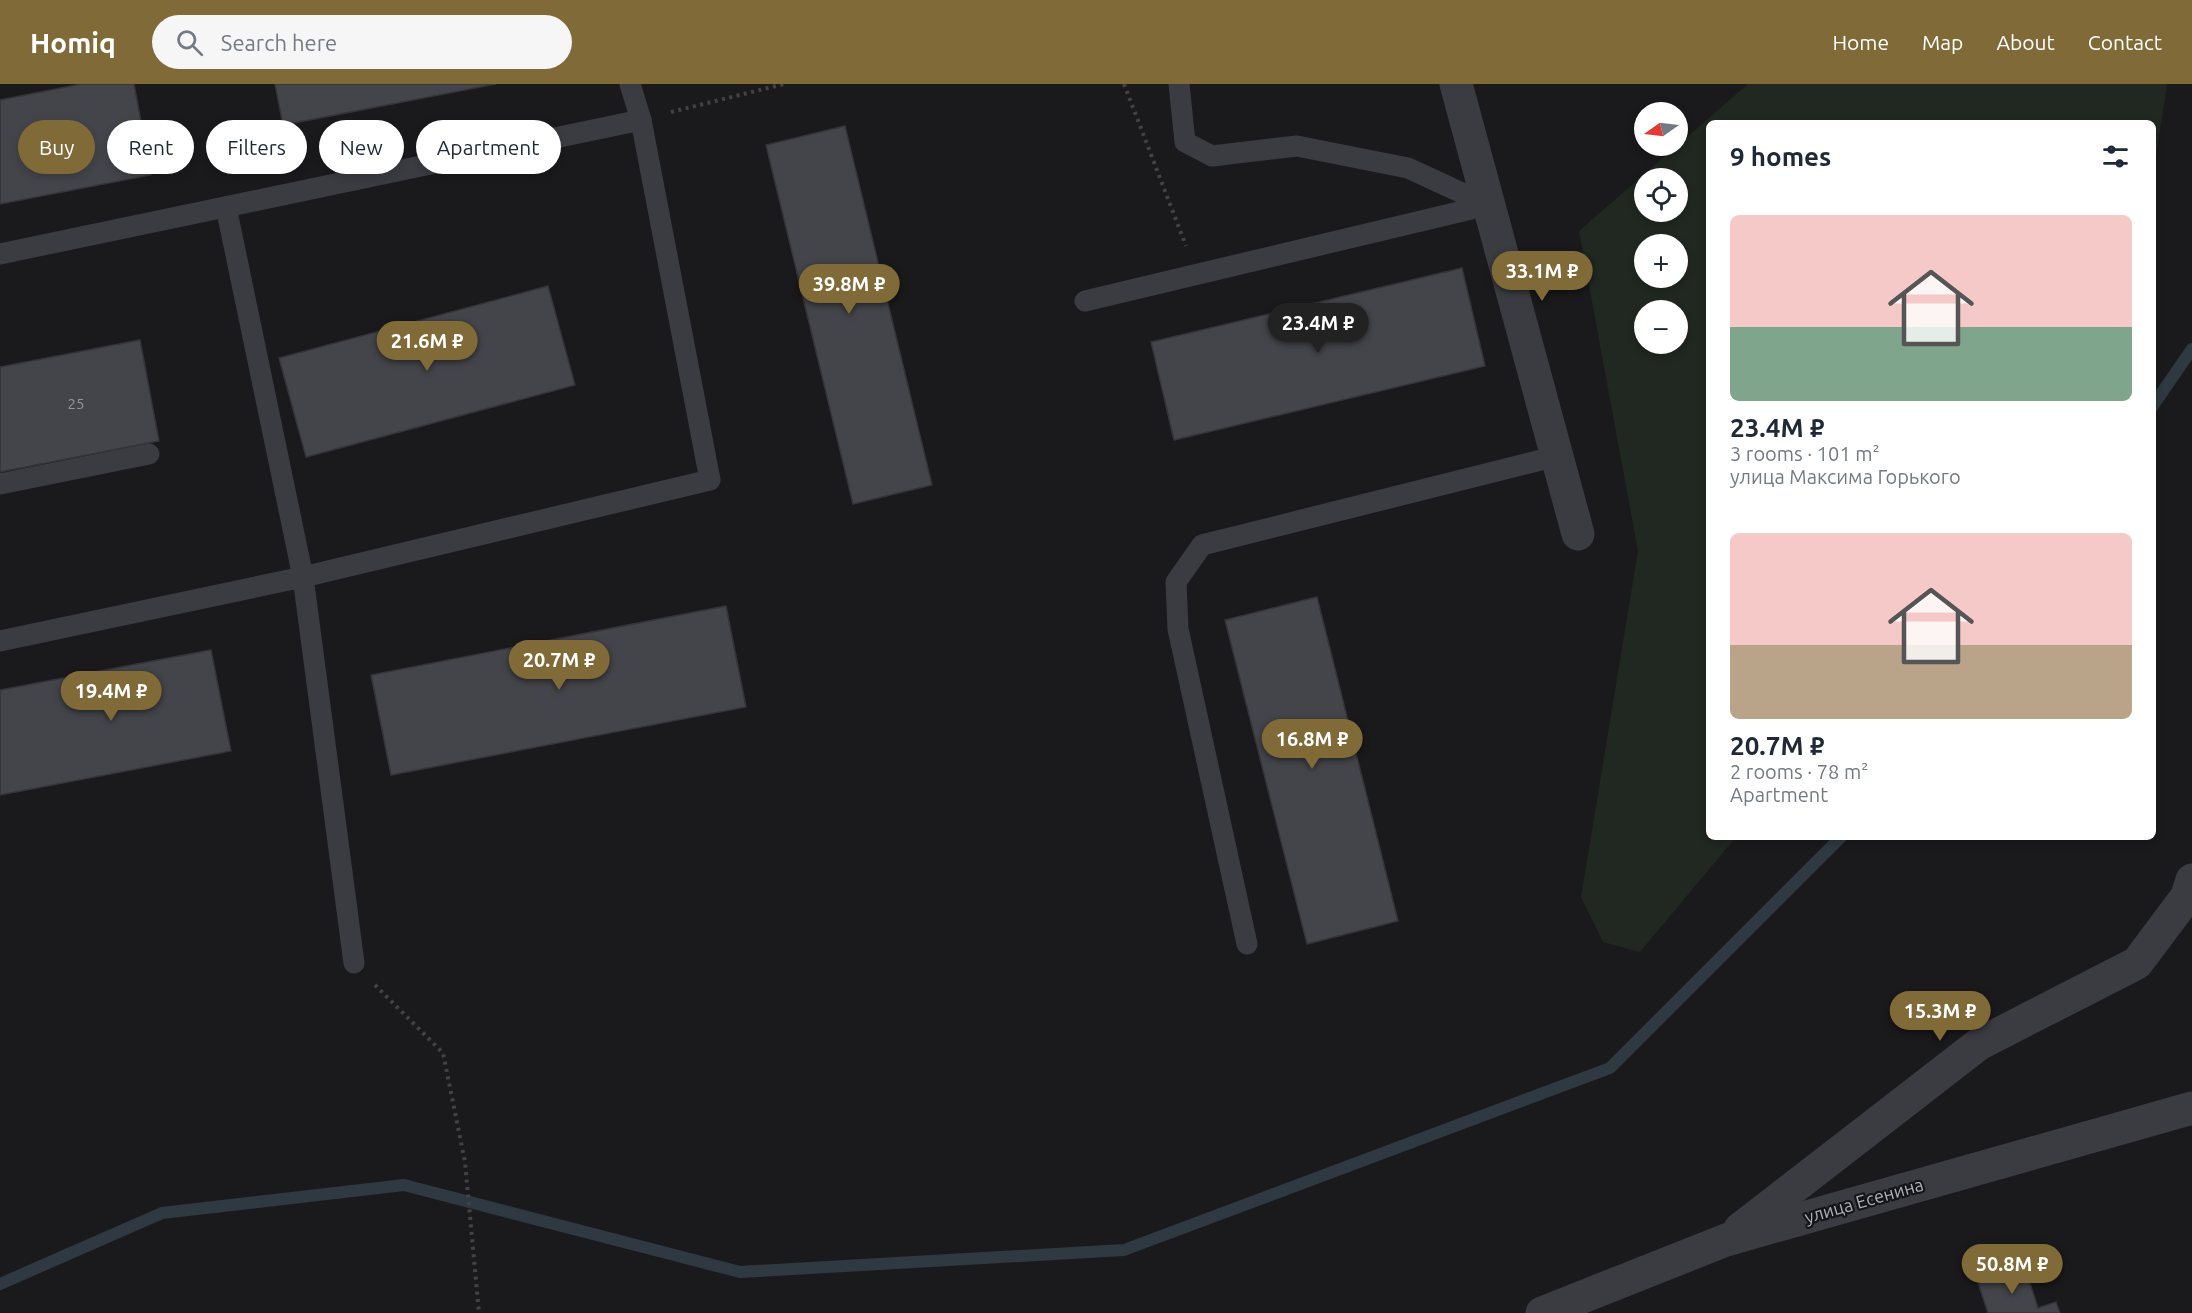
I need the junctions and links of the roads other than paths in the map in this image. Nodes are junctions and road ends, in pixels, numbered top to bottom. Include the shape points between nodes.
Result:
1 (630, 84) edge
2 (1179, 84) edge
3 (1456, 84) edge
4 (641, 120) junction
5 (1488, 205) junction
6 (226, 207) junction
7 (0, 254) edge
8 (1085, 301) dead end
9 (149, 454) dead end
10 (1557, 456) junction
11 (0, 484) edge
12 (1578, 534) dead end
13 (303, 578) junction
14 (0, 641) edge
15 (2192, 880) edge
16 (1247, 944) dead end
17 (354, 963) road end
18 (2192, 1108) edge
19 (1726, 1240) junction
20 (1542, 1313) edge

1 - 4 lane
2 - 5 lane via 1185,142 1212,156 1298,146 1408,168
3 - 5 street
4 - 6 lane
4 - 13 lane via 711,480
5 - 8 lane
5 - 10 street
6 - 7 lane
6 - 13 lane
9 - 11 lane
10 - 12 street
10 - 16 lane via 1202,545 1176,582 1178,629
13 - 14 lane
13 - 17 lane
15 - 19 street via 2187,896 2137,963 1979,1044
18 - 19 street, улица Есенина
19 - 20 street, улица Есенина

